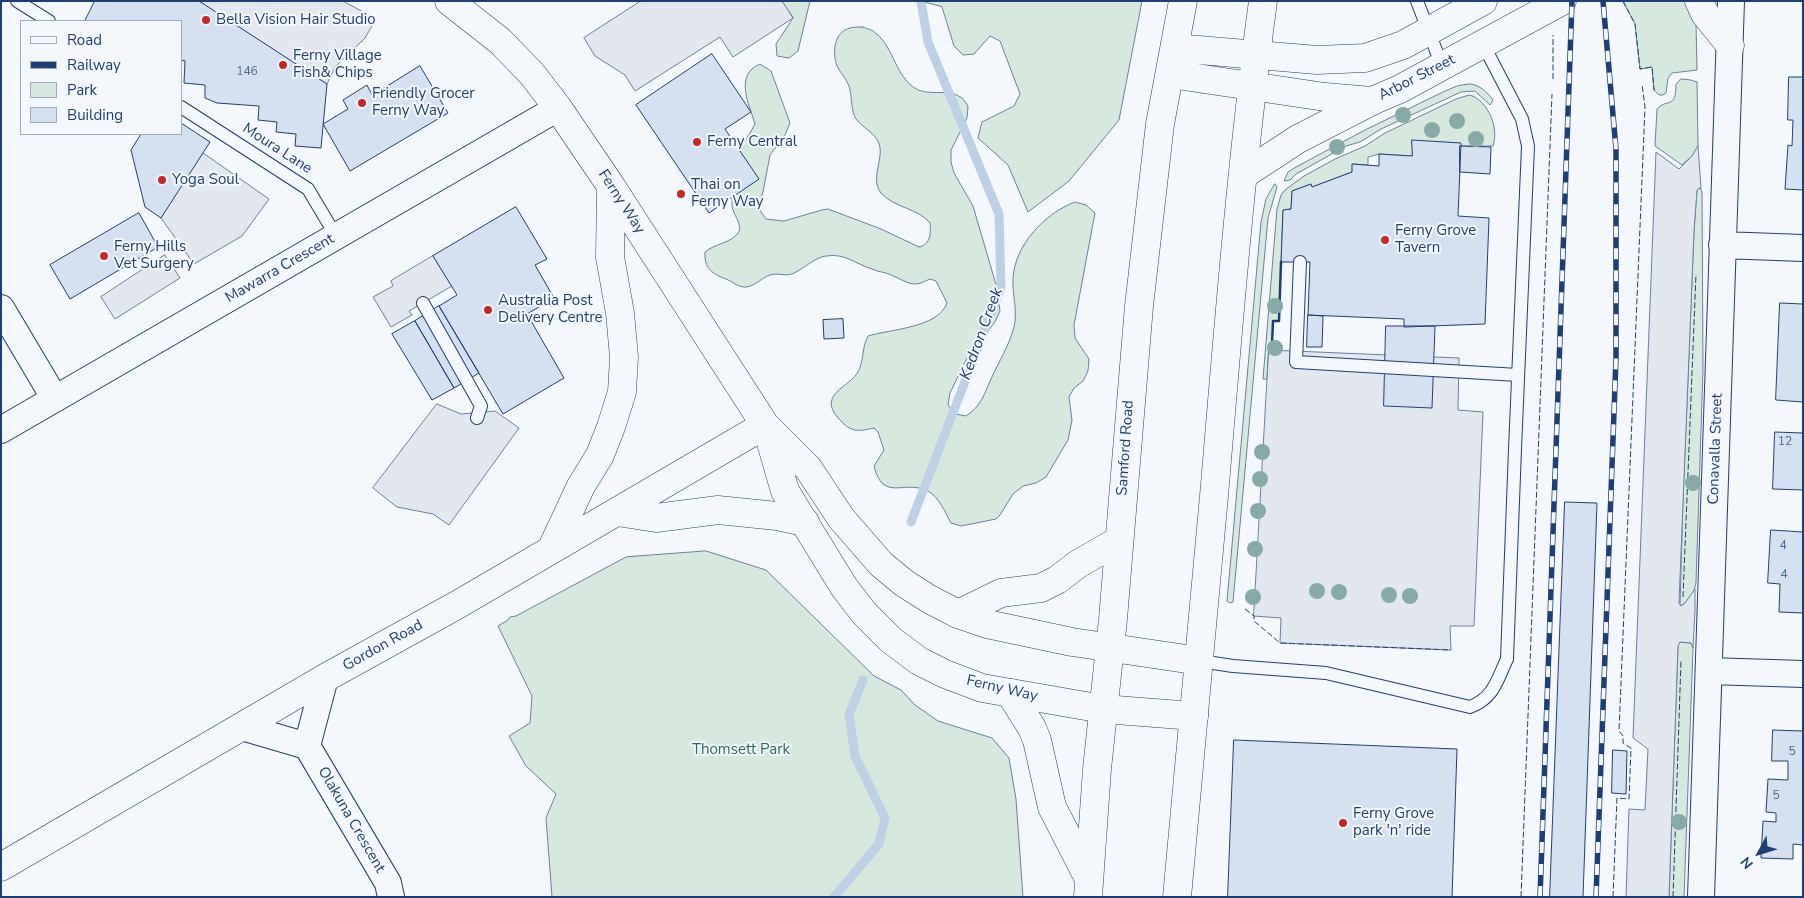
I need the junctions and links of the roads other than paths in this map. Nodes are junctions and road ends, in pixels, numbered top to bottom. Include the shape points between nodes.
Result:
1 (17, 1) edge
2 (450, 1) edge
3 (1183, 1) edge
4 (1264, 1) edge
5 (1417, 1) edge
6 (1483, 1) edge
7 (1562, 1) edge
8 (1699, 1) edge
9 (1731, 1) edge
10 (46, 20) edge
11 (1429, 30) junction
12 (1483, 44) junction
13 (1730, 45) junction
14 (1175, 48) junction
15 (1256, 56) junction
16 (1442, 66) junction
17 (1170, 74) junction
18 (1252, 86) junction
19 (1372, 101) junction
20 (182, 108) edge
21 (558, 108) junction
22 (1243, 175) junction
23 (611, 186) junction
24 (336, 236) junction
25 (1722, 245) junction
26 (1803, 248) edge
27 (1300, 262) dead end
28 (423, 303) dead end
29 (1, 308) edge
30 (1518, 375) junction
31 (55, 399) junction
32 (477, 418) dead end
33 (765, 426) junction
34 (1, 430) edge
35 (617, 512) junction
36 (805, 522) junction
37 (1118, 541) junction
38 (552, 548) junction
39 (958, 614) junction
40 (1109, 647) junction
41 (1200, 661) junction
42 (1710, 671) junction
43 (1803, 674) edge
44 (325, 678) junction
45 (1010, 693) junction
46 (1103, 709) junction
47 (1194, 716) junction
48 (242, 727) junction
49 (307, 746) junction
50 (1, 868) edge
51 (1088, 887) edge
52 (391, 897) edge
53 (1177, 897) edge
54 (1701, 897) edge

1 - 10 lane
2 - 21 street, Ferny Way via 500,41 532,74
3 - 14 street, Samford Road
4 - 15 street
5 - 11 lane
6 - 11 street
7 - 12 street, Arbor Street
8 - 13 street via 1705,14
9 - 13 street, Conavalla Street
11 - 15 street via 1395,48 1365,58 1317,60
11 - 16 lane
12 - 16 street, Arbor Street
12 - 30 lane via 1522,119 1528,146
13 - 25 street, Conavalla Street
14 - 15 street
14 - 17 street, Samford Road
15 - 18 street
16 - 19 street, Arbor Street
17 - 18 street, Arbor Street
17 - 37 street, Samford Road via 1160,124 1139,306
18 - 19 street, Arbor Street
18 - 22 street
19 - 22 street via 1298,139
20 - 24 lane, Moura Lane via 308,189
21 - 23 street, Ferny Way
21 - 24 street, Mawarra Crescent
22 - 41 street
23 - 33 street, Ferny Way
23 - 38 street via 610,257 624,357 622,392 600,455 581,486
24 - 31 street, Mawarra Crescent
25 - 26 street
25 - 42 street, Conavalla Street
27 - 30 lane via 1296,362
28 - 32 lane via 481,406
29 - 31 street
30 - 41 lane via 1507,659 1487,699 1470,707 1326,672
31 - 34 street, Mawarra Crescent
33 - 35 street, Gordon Road
33 - 36 street, Ferny Way via 786,491
33 - 39 street, Ferny Way via 808,468 841,518 881,564 920,594
35 - 36 street via 656,518 718,510
35 - 38 street, Gordon Road
36 - 45 street, Ferny Way via 844,587 891,640 945,674 982,688
37 - 39 street via 1041,588 1001,592
37 - 40 street, Samford Road
38 - 44 street, Gordon Road
39 - 40 street, Ferny Way via 1016,632
40 - 41 street, Ferny Way
40 - 46 street, Samford Road
41 - 47 street
42 - 43 street
42 - 54 street, Conavalla Street
44 - 48 street, Gordon Road
44 - 49 street
45 - 46 street, Ferny Way
45 - 51 street via 1037,740 1052,808
46 - 47 street, Ferny Way
46 - 51 street, Samford Road
47 - 53 street
48 - 49 street
48 - 50 street, Gordon Road
49 - 52 street, Olakuna Crescent via 388,883

